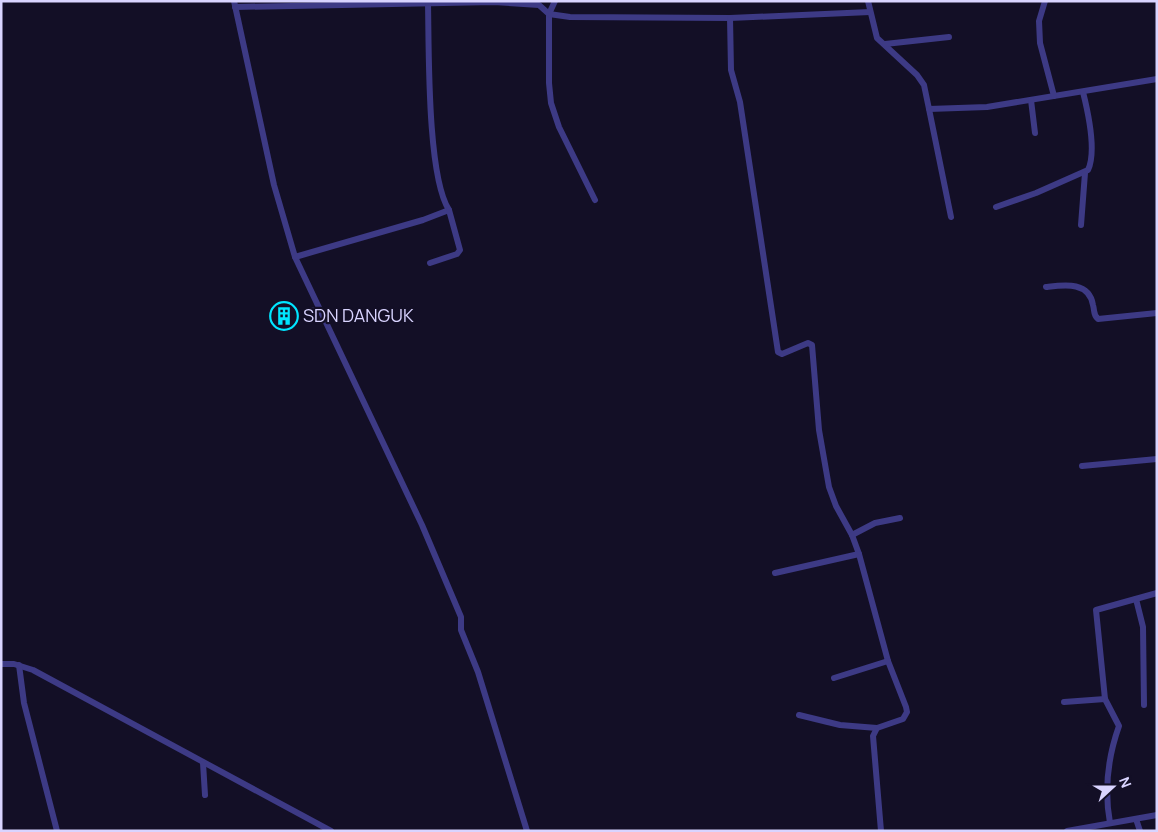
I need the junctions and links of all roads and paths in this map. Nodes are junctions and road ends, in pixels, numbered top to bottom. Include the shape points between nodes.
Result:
1 (494, 1) edge
2 (554, 1) edge
3 (868, 1) edge
4 (1045, 1) edge
5 (331, 2) edge
6 (428, 3) junction
7 (235, 4) edge
8 (870, 12) junction
9 (549, 14) junction
10 (730, 18) junction
11 (949, 37) dead end
12 (885, 44) junction
13 (1157, 79) edge
14 (1083, 92) junction
15 (1054, 96) junction
16 (1031, 100) junction
17 (929, 108) junction
18 (1035, 133) dead end
19 (1085, 173) junction
20 (595, 200) dead end
21 (996, 207) dead end
22 (449, 210) junction
23 (951, 217) dead end
24 (1081, 225) dead end
25 (295, 257) junction
26 (430, 263) dead end
27 (1046, 287) dead end
28 (319, 310) junction
29 (309, 312) dead end
30 (1157, 313) edge
31 (1157, 459) edge
32 (1082, 466) dead end
33 (900, 518) dead end
34 (852, 535) junction
35 (859, 554) junction
36 (775, 574) dead end
37 (1157, 593) edge
38 (1136, 599) junction
39 (888, 660) junction
40 (1, 664) edge
41 (19, 665) junction
42 (834, 678) dead end
43 (1104, 698) junction
44 (1064, 702) dead end
45 (1144, 705) dead end
46 (799, 715) dead end
47 (877, 728) junction
48 (204, 762) junction
49 (205, 796) dead end
50 (1157, 815) edge
51 (1136, 819) junction
52 (1110, 823) junction
53 (57, 831) edge
54 (330, 831) edge
55 (527, 831) edge
56 (881, 831) edge
57 (1067, 831) edge
58 (1140, 831) edge

1 - 6 street
1 - 9 street via 539,5
2 - 9 street
3 - 8 street
4 - 15 street via 1039,21 1040,43
5 - 6 street
5 - 7 street
6 - 22 street via 432,125 440,185
7 - 25 street via 274,185
8 - 10 street
8 - 12 street via 877,38
9 - 10 street via 570,17
9 - 20 street via 551,102
10 - 34 street via 731,70 740,102 778,352 782,354 808,343 812,345 819,430 829,487
11 - 12 street
12 - 17 street via 917,74 924,85
13 - 14 street
14 - 15 street
14 - 19 street via 1090,120 1090,160
15 - 16 street
16 - 17 street via 970,108
16 - 18 street
17 - 23 street
19 - 21 street
19 - 24 street
22 - 25 street
22 - 26 street via 460,250
25 - 28 street
27 - 30 street via 1080,287 1092,300 1098,319
28 - 29 street
28 - 55 street via 422,524 461,617 461,630 478,672
31 - 32 street
33 - 34 street via 875,523
34 - 35 street
35 - 36 street
35 - 39 street
37 - 38 street
38 - 43 street via 1096,610
38 - 45 street via 1143,627
39 - 42 street
39 - 47 street via 906,712 903,719
40 - 41 street
41 - 48 street
41 - 53 street via 24,703
43 - 44 street
43 - 52 street via 1119,726 1109,763 1106,800
46 - 47 street via 840,725
47 - 56 street via 873,736
48 - 49 street
48 - 54 street
50 - 51 street
51 - 52 street
51 - 58 street
52 - 57 street

